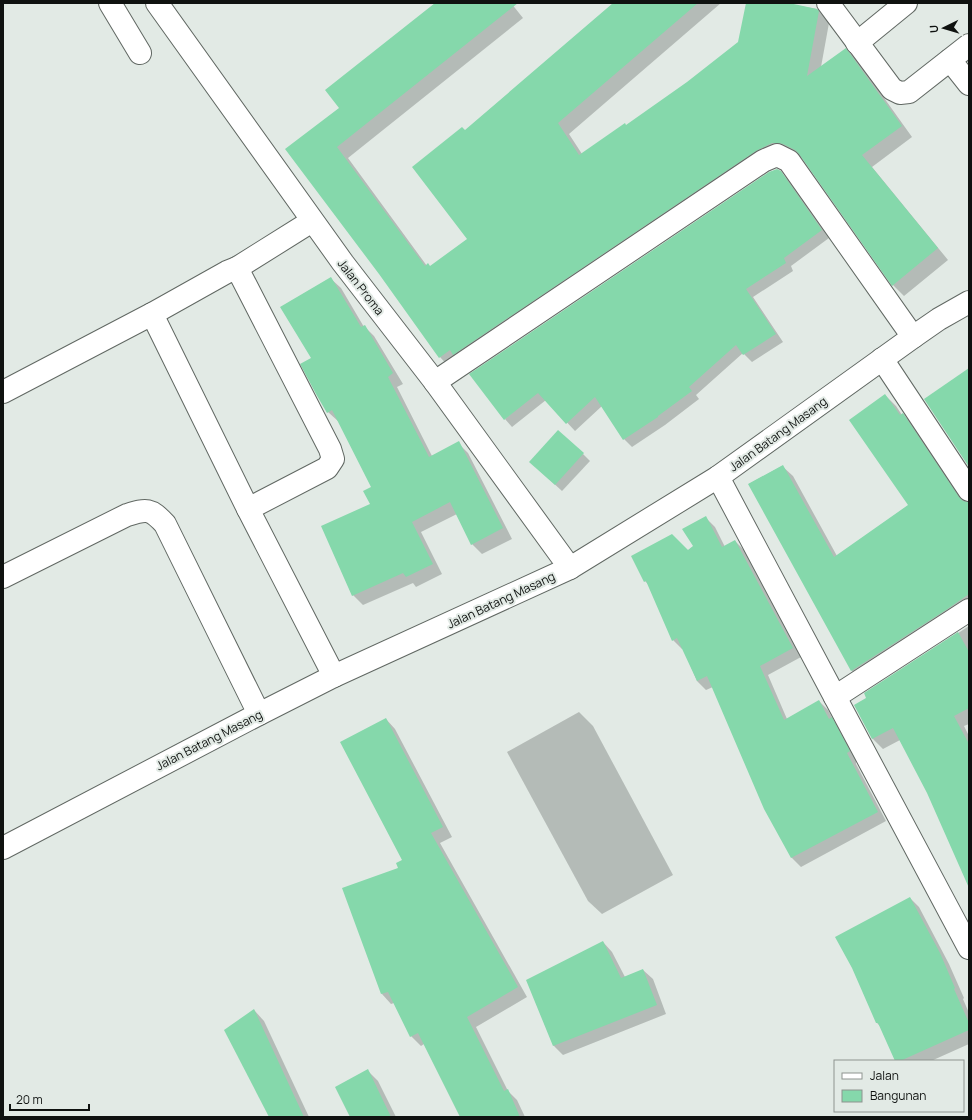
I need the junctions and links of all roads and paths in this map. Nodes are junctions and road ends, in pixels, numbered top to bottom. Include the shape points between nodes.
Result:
1 (110, 3) edge
2 (157, 3) edge
3 (828, 3) edge
4 (906, 3) edge
5 (857, 43) junction
6 (969, 45) edge
7 (140, 53) dead end
8 (950, 60) junction
9 (969, 84) edge
10 (312, 221) junction
11 (237, 268) junction
12 (969, 302) edge
13 (152, 314) junction
14 (913, 336) junction
15 (882, 359) junction
16 (435, 382) junction
17 (3, 392) edge
18 (718, 477) junction
19 (969, 490) edge
20 (248, 509) junction
21 (570, 568) junction
22 (3, 577) edge
23 (969, 610) edge
24 (334, 676) junction
25 (834, 697) junction
26 (258, 714) junction
27 (3, 848) edge
28 (969, 948) edge

1 - 7 street
2 - 10 street, Jalan Proma
3 - 5 street
4 - 5 street
5 - 8 street via 892,88 900,93 909,92
6 - 8 street
8 - 9 street
10 - 11 street
10 - 16 street, Jalan Proma
11 - 13 street
11 - 20 street via 330,449 332,459 327,468
12 - 14 street, Jalan Batang Masang
13 - 17 street
13 - 20 street
14 - 15 street, Jalan Batang Masang
14 - 16 street via 789,160 776,154
15 - 18 street, Jalan Batang Masang
15 - 19 street
16 - 21 street, Jalan Proma
18 - 21 street, Jalan Batang Masang
18 - 25 street
20 - 24 street
21 - 24 street, Jalan Batang Masang
22 - 26 street via 127,516 141,511 154,513 165,524
23 - 25 street
24 - 26 street, Jalan Batang Masang
25 - 28 street
26 - 27 street, Jalan Batang Masang

